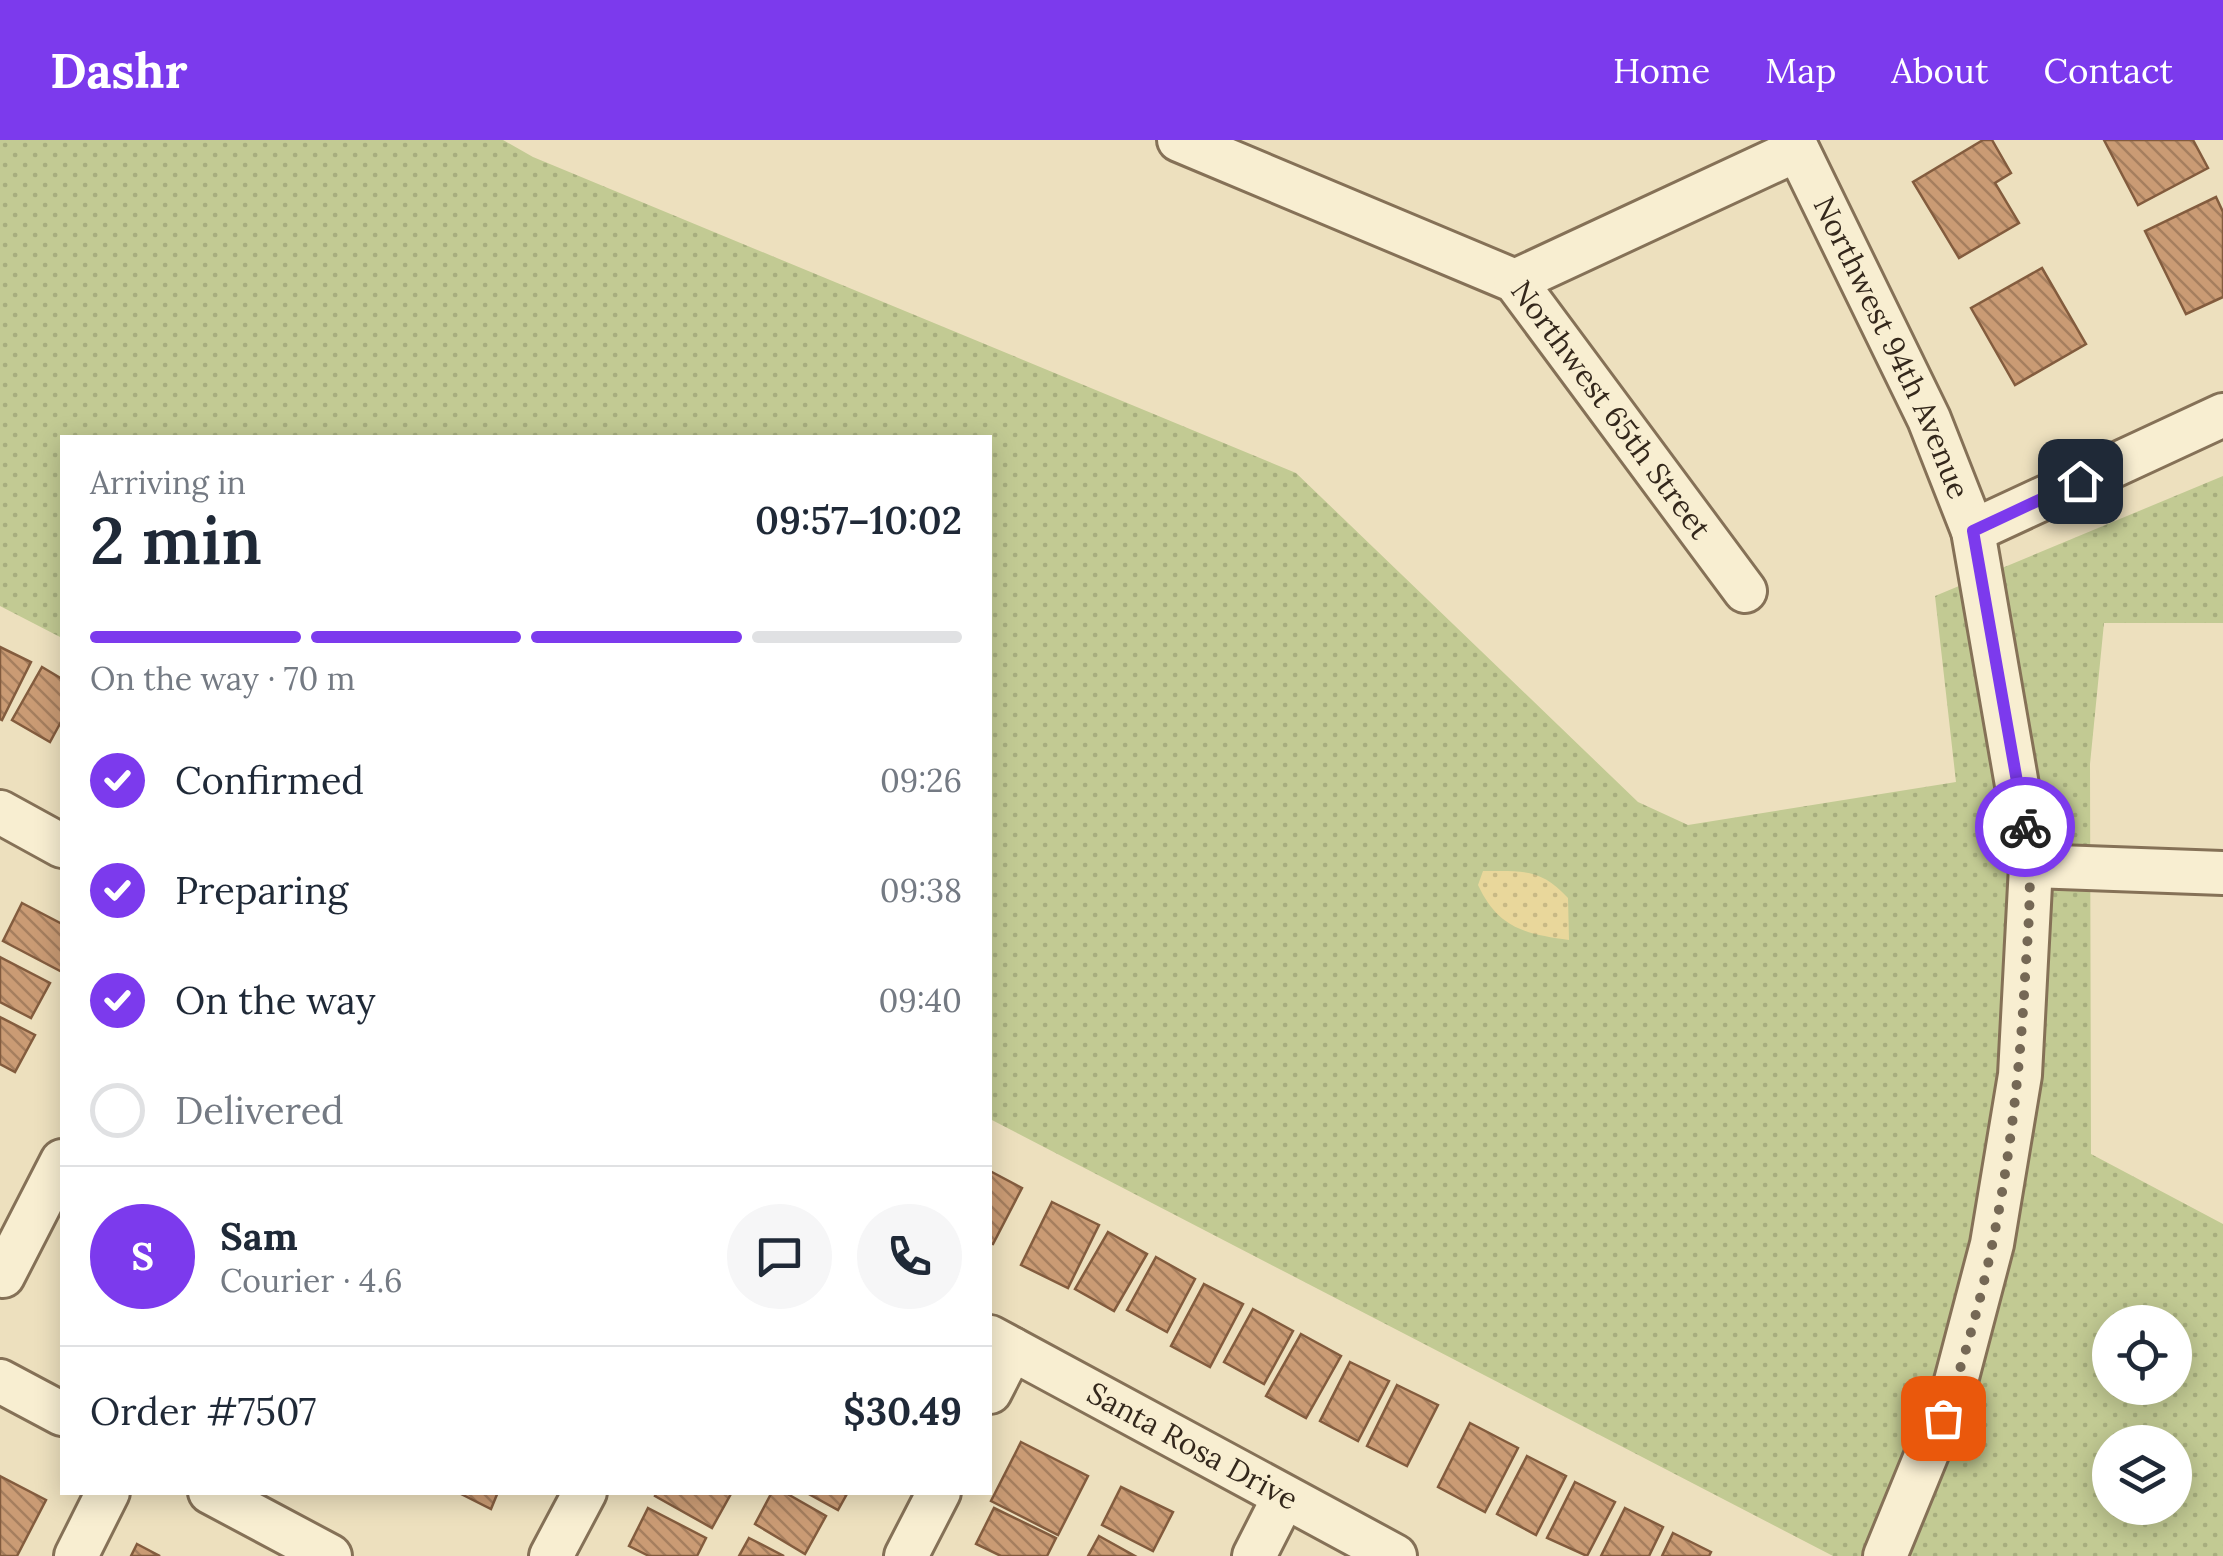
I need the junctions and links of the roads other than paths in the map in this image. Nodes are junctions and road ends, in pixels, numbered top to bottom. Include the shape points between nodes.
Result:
1 (1179, 140) edge
2 (1795, 145) edge
3 (1515, 280) junction
4 (2223, 414) edge
5 (1973, 531) junction
6 (1745, 591) dead end
7 (0, 812) edge
8 (60, 845) edge
9 (2032, 866) junction
10 (2223, 872) edge
11 (60, 1165) edge
12 (4, 1276) dead end
13 (1001, 1343) edge
14 (0, 1381) edge
15 (992, 1383) edge
16 (60, 1413) edge
17 (106, 1495) edge
18 (216, 1495) edge
19 (583, 1495) edge
20 (937, 1495) edge
21 (1284, 1497) junction
22 (76, 1556) edge
23 (330, 1556) edge
24 (551, 1556) edge
25 (906, 1556) edge
26 (1254, 1556) edge
27 (1395, 1556) edge
28 (1886, 1556) edge

1 - 3 street, Northwest 65th Street
2 - 3 street
2 - 5 street, Northwest 94th Avenue via 1930,418
3 - 6 street, Northwest 65th Street
4 - 5 street
5 - 9 street, Northwest 94th Avenue
7 - 8 street
9 - 10 street
9 - 28 street, Northwest 94th Avenue via 2020,1075 1992,1244 1955,1385
11 - 12 street
13 - 15 street
13 - 21 street, Santa Rosa Drive
14 - 16 street
17 - 22 street
18 - 23 street
19 - 24 street
20 - 25 street
21 - 26 street
21 - 27 street, Santa Rosa Drive

